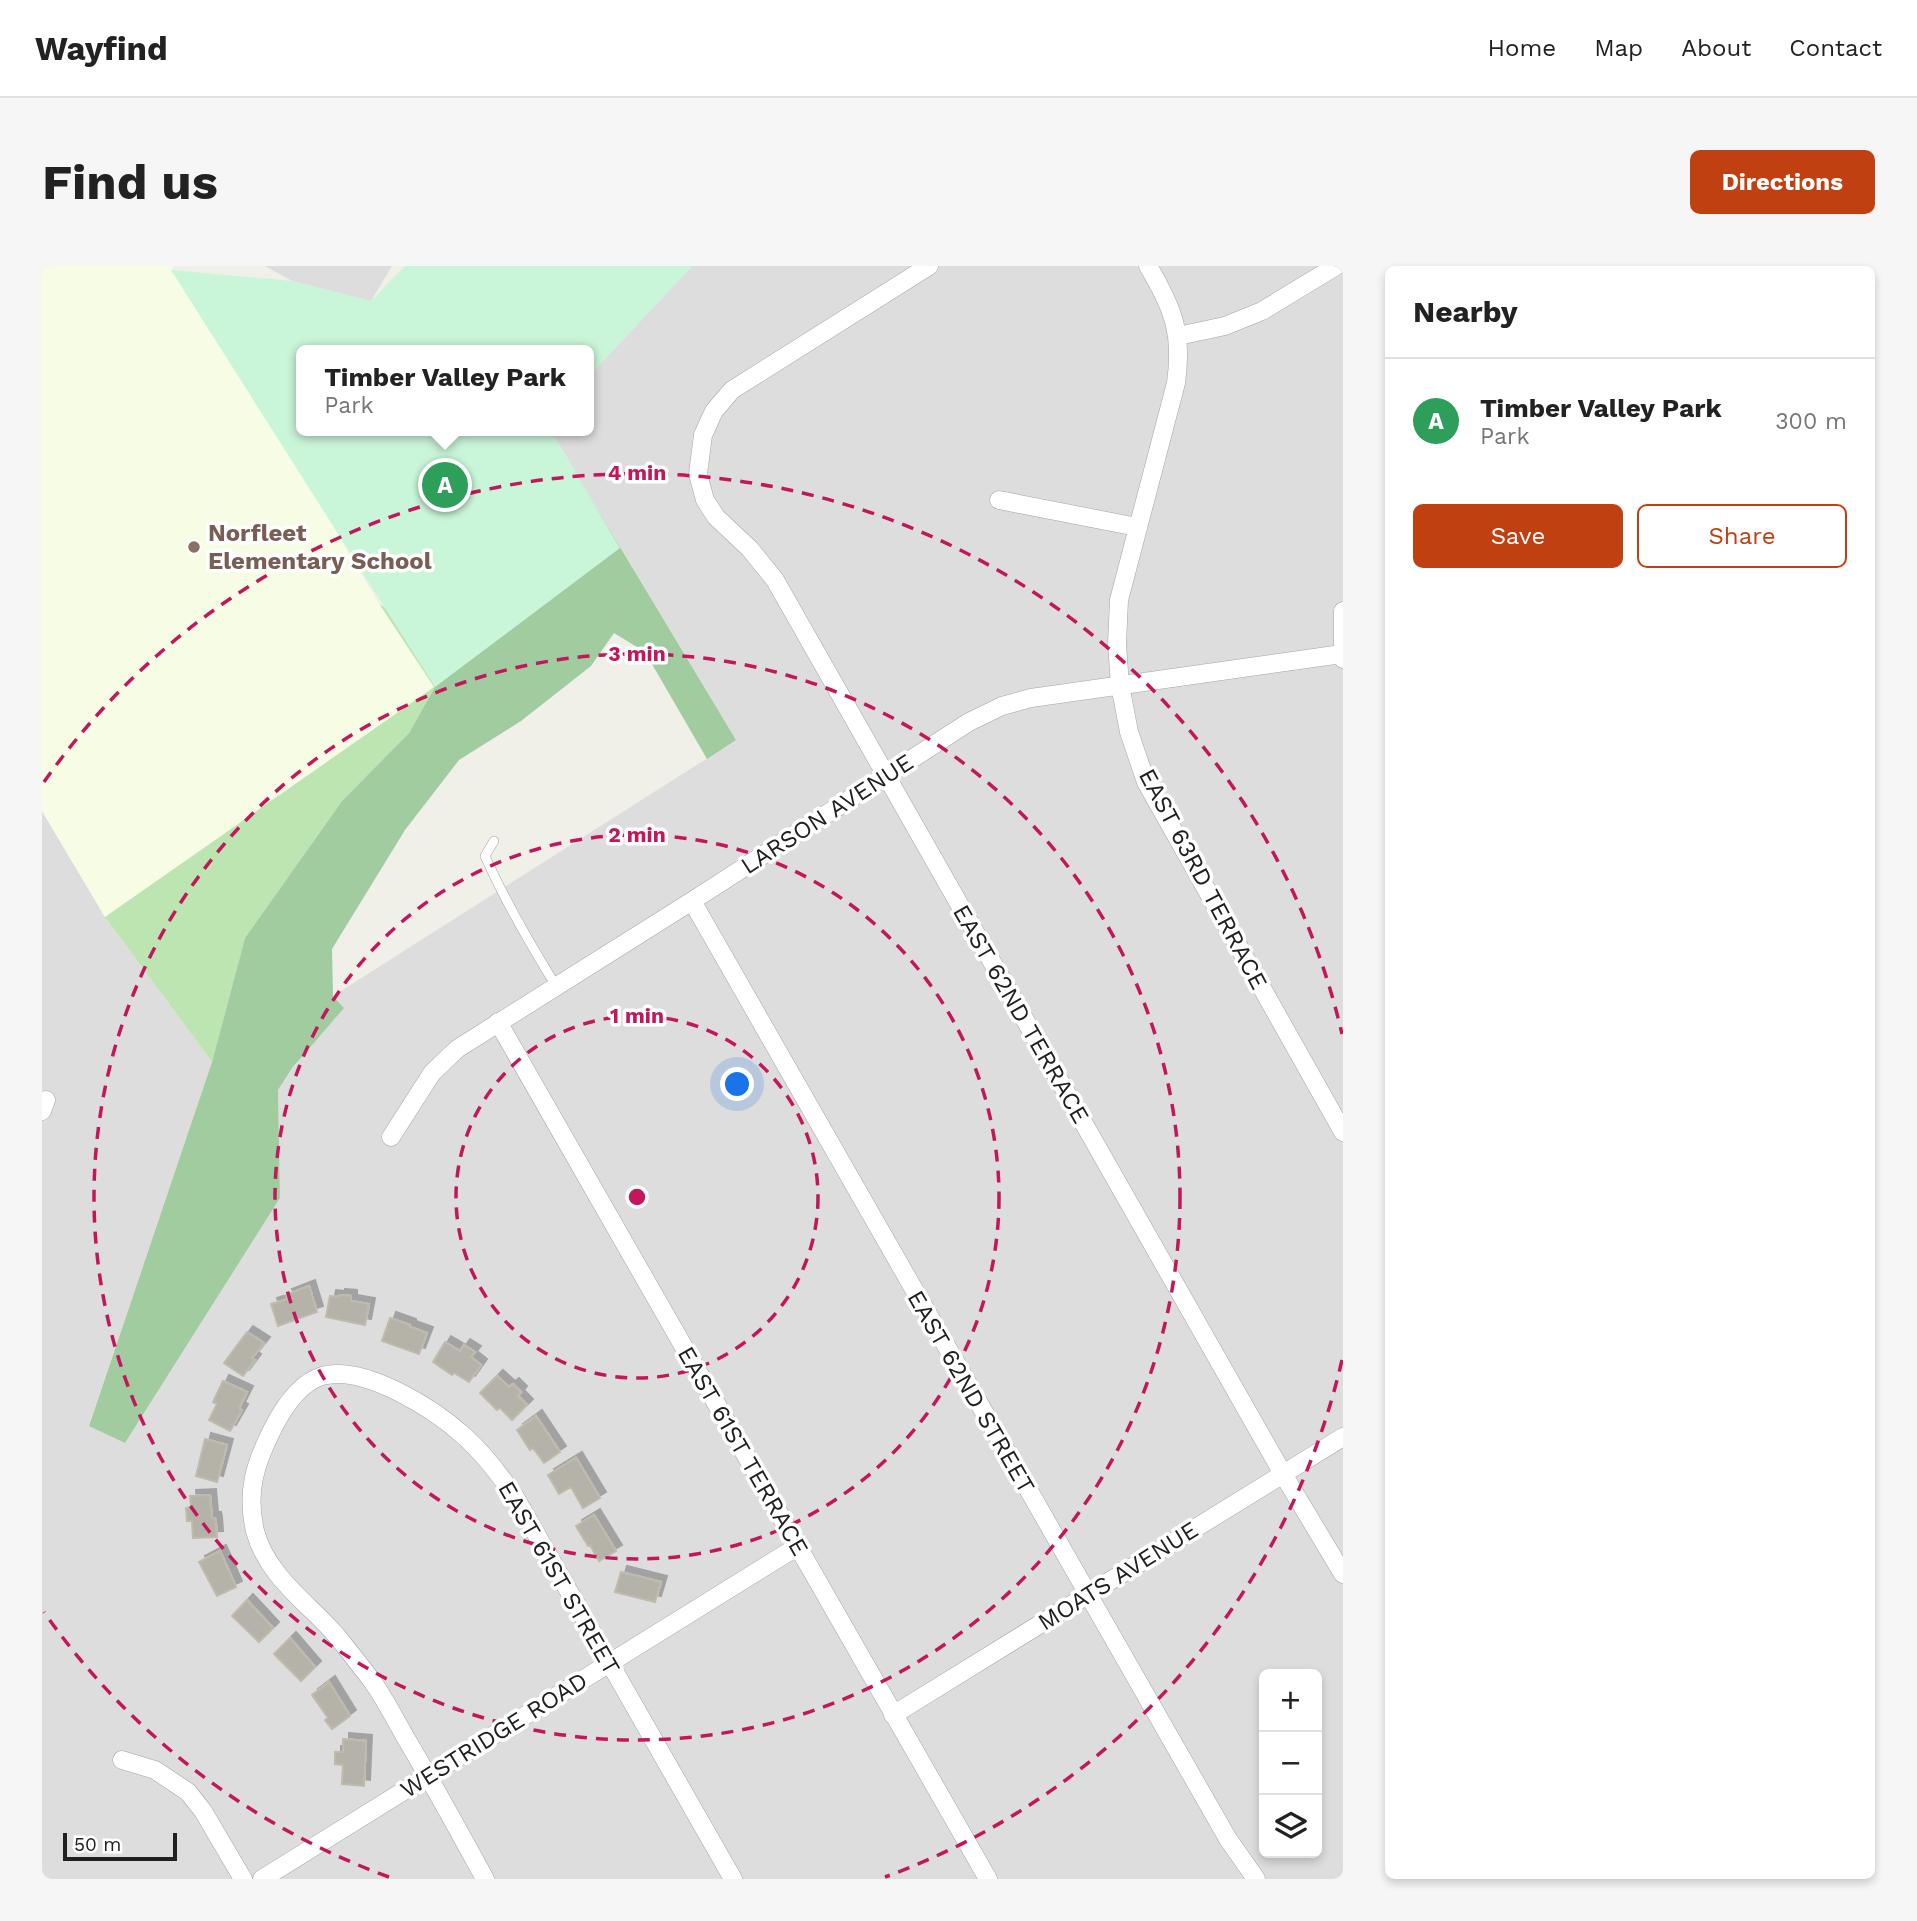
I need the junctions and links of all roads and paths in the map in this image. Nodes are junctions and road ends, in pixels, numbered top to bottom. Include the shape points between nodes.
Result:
1 (929, 266) edge
2 (1148, 266) edge
3 (1336, 266) edge
4 (1178, 336) junction
5 (999, 500) dead end
6 (1137, 527) junction
7 (1343, 611) edge
8 (1343, 656) edge
9 (1120, 685) junction
10 (886, 777) junction
11 (494, 841) dead end
12 (692, 901) junction
13 (556, 986) junction
14 (498, 1022) junction
15 (1343, 1132) edge
16 (391, 1138) dead end
17 (1343, 1437) edge
18 (1283, 1474) junction
19 (798, 1546) junction
20 (1343, 1574) edge
21 (1087, 1595) junction
22 (609, 1663) junction
23 (893, 1714) junction
24 (122, 1760) dead end
25 (428, 1776) junction
26 (243, 1879) edge
27 (262, 1879) edge
28 (485, 1879) edge
29 (733, 1879) edge
30 (988, 1879) edge
31 (1256, 1879) edge

1 - 10 street, EAST 62ND TERRACE via 732,390 714,411 703,435 698,474 705,500 716,517 775,580
2 - 4 street, EAST 63RD TERRACE via 1172,309
3 - 4 street via 1262,311 1225,326
4 - 6 street, EAST 63RD TERRACE via 1177,383
5 - 6 street
6 - 9 street, EAST 63RD TERRACE via 1119,600
7 - 8 street
8 - 9 street, LARSON AVENUE
9 - 10 street, LARSON AVENUE via 1002,706 969,722
9 - 15 street, EAST 63RD TERRACE via 1146,782
10 - 12 street, LARSON AVENUE
10 - 18 street, EAST 62ND TERRACE
11 - 13 lane via 485,856 495,880
12 - 13 street, LARSON AVENUE
12 - 21 street, EAST 62ND STREET
13 - 14 street, LARSON AVENUE
14 - 16 street, LARSON AVENUE via 457,1049 432,1073
14 - 19 street, EAST 61ST TERRACE
17 - 18 street, MOATS AVENUE
18 - 20 street, EAST 62ND TERRACE
18 - 21 street, MOATS AVENUE
19 - 22 street, WESTRIDGE ROAD
19 - 23 street, EAST 61ST TERRACE
21 - 23 street, MOATS AVENUE
21 - 31 street, EAST 62ND STREET via 1228,1839
22 - 25 street, WESTRIDGE ROAD
22 - 25 street, EAST 61ST STREET via 516,1497 492,1464 463,1436 424,1405 372,1379 321,1376 307,1384 279,1416 259,1456 250,1496 256,1532 278,1577 335,1634 374,1683
22 - 29 street, EAST 61ST STREET
23 - 30 street, EAST 61ST TERRACE
24 - 26 street via 155,1770 188,1792
25 - 27 street, WESTRIDGE ROAD
25 - 28 street

